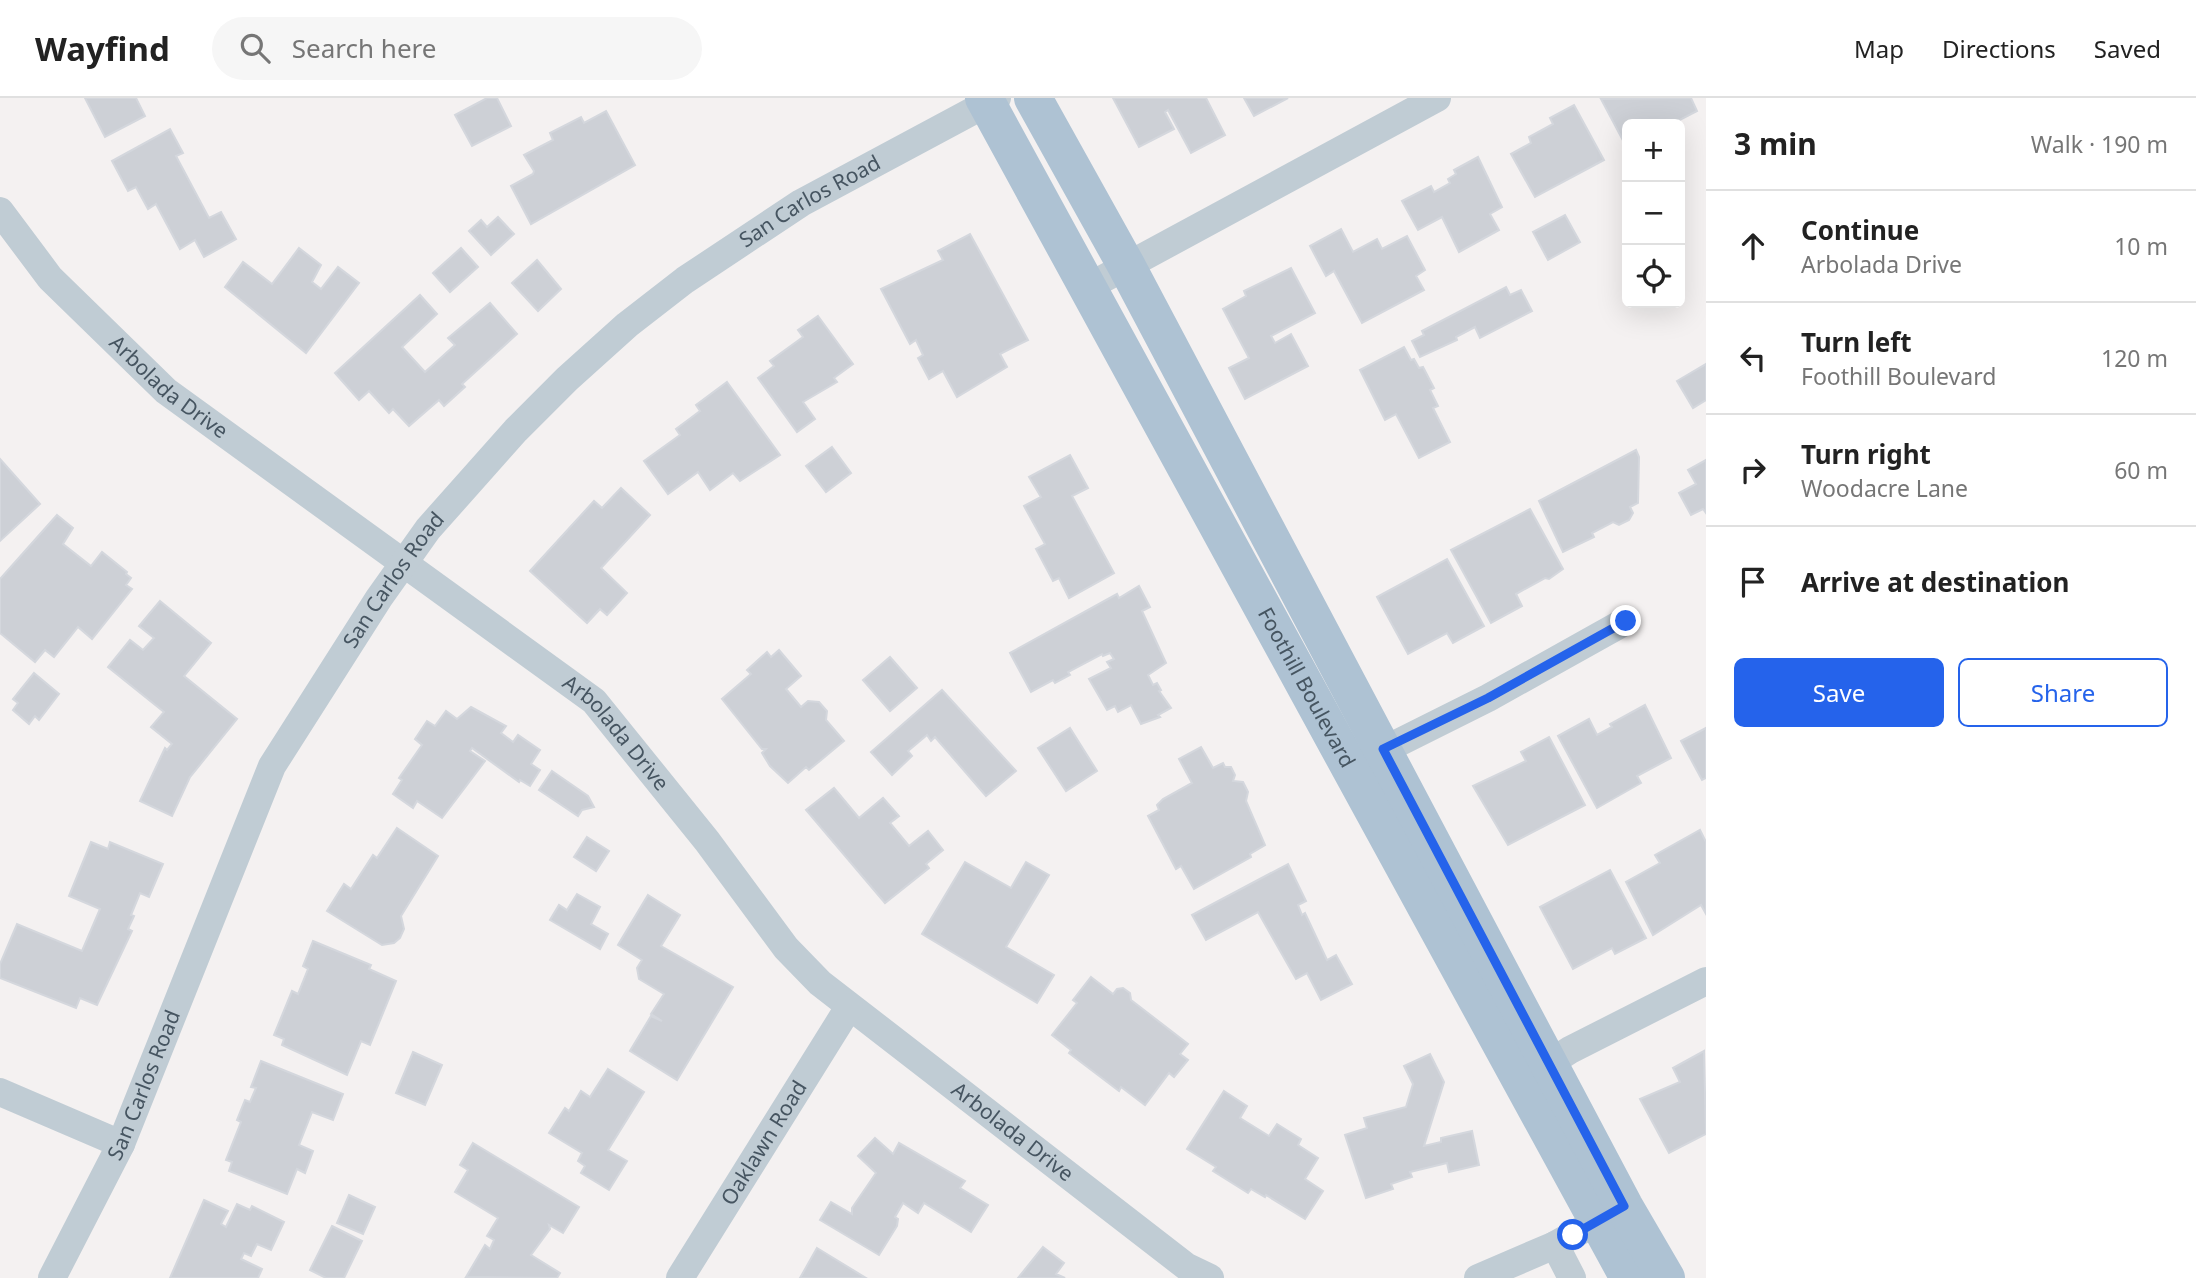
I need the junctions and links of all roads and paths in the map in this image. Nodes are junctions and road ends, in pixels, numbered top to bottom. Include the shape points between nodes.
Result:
1 (1033, 98) edge
2 (1437, 98) edge
3 (989, 100) edge
4 (0, 211) edge
5 (1126, 265) junction
6 (1088, 286) junction
7 (401, 564) junction
8 (1626, 621) dead end
9 (1383, 749) junction
10 (1349, 768) junction
11 (1706, 981) edge
12 (849, 1007) junction
13 (1535, 1073) junction
14 (0, 1092) edge
15 (121, 1144) junction
16 (1611, 1214) junction
17 (1555, 1245) junction
18 (52, 1278) edge
19 (681, 1278) edge
20 (1210, 1278) edge
21 (1478, 1278) edge
22 (1572, 1278) edge
23 (1629, 1278) edge
24 (1666, 1278) edge

1 - 5 main road, Foothill Boulevard
2 - 5 street
3 - 6 main road, Foothill Boulevard
3 - 7 street, San Carlos Road via 801,204 637,317 516,430
4 - 7 street, Arbolada Drive via 50,278 166,391
5 - 6 street
5 - 9 main road, Foothill Boulevard
6 - 10 main road, Foothill Boulevard
7 - 12 street, Arbolada Drive via 594,701 786,948
7 - 15 street, San Carlos Road via 272,766
8 - 9 street via 1488,698
9 - 10 street
9 - 13 main road, Foothill Boulevard
10 - 13 main road, Foothill Boulevard
11 - 13 street via 1570,1050
12 - 19 street, Oaklawn Road
12 - 20 street, Arbolada Drive via 1187,1267
13 - 16 main road, Foothill Boulevard
14 - 15 street
15 - 18 street, San Carlos Road
16 - 17 street
16 - 23 main road, Foothill Boulevard
16 - 24 main road, Foothill Boulevard
17 - 21 street
17 - 22 street

